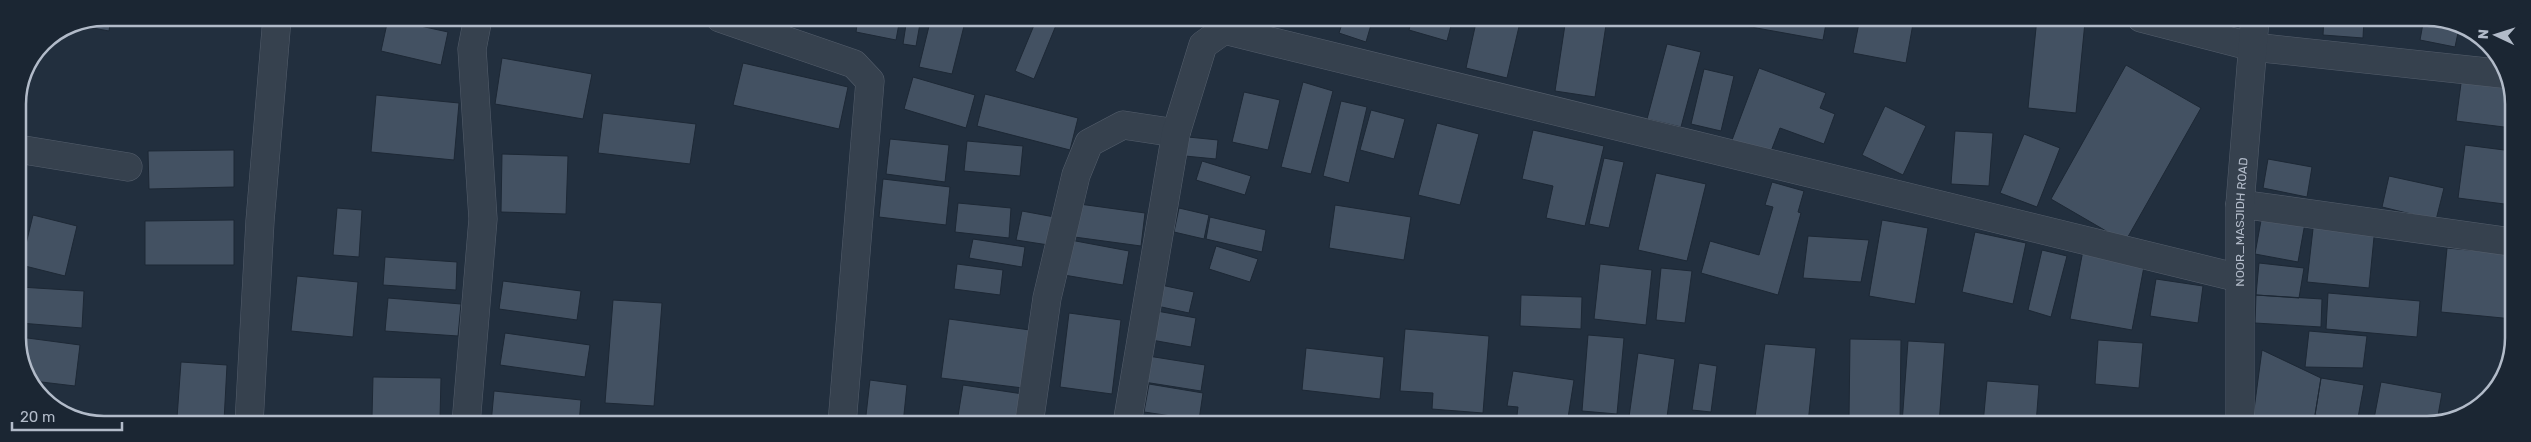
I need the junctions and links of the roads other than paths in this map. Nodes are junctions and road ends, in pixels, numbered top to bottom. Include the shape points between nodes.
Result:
1 (276, 26) edge
2 (476, 26) edge
3 (743, 26) edge
4 (2172, 26) edge
5 (2254, 26) edge
6 (2252, 47) junction
7 (2498, 73) edge
8 (1176, 133) junction
9 (26, 150) edge
10 (128, 167) dead end
11 (2240, 204) junction
12 (2505, 241) edge
13 (2239, 278) junction
14 (249, 416) edge
15 (467, 416) edge
16 (843, 416) edge
17 (1031, 416) edge
18 (1127, 416) edge
19 (2240, 416) edge

1 - 14 street via 260,221
2 - 15 street via 472,49 482,219
3 - 16 street via 854,64 870,81
4 - 6 street
5 - 6 street, NOOR_MASJIDH ROAD
6 - 7 street
6 - 11 street, NOOR_MASJIDH ROAD
8 - 13 street via 1203,45 1224,30
8 - 17 street via 1123,125 1089,143 1076,175 1047,298
8 - 18 street
9 - 10 street
11 - 12 street
11 - 13 street, NOOR_MASJIDH ROAD
13 - 19 street, NOOR_MASJIDH ROAD

